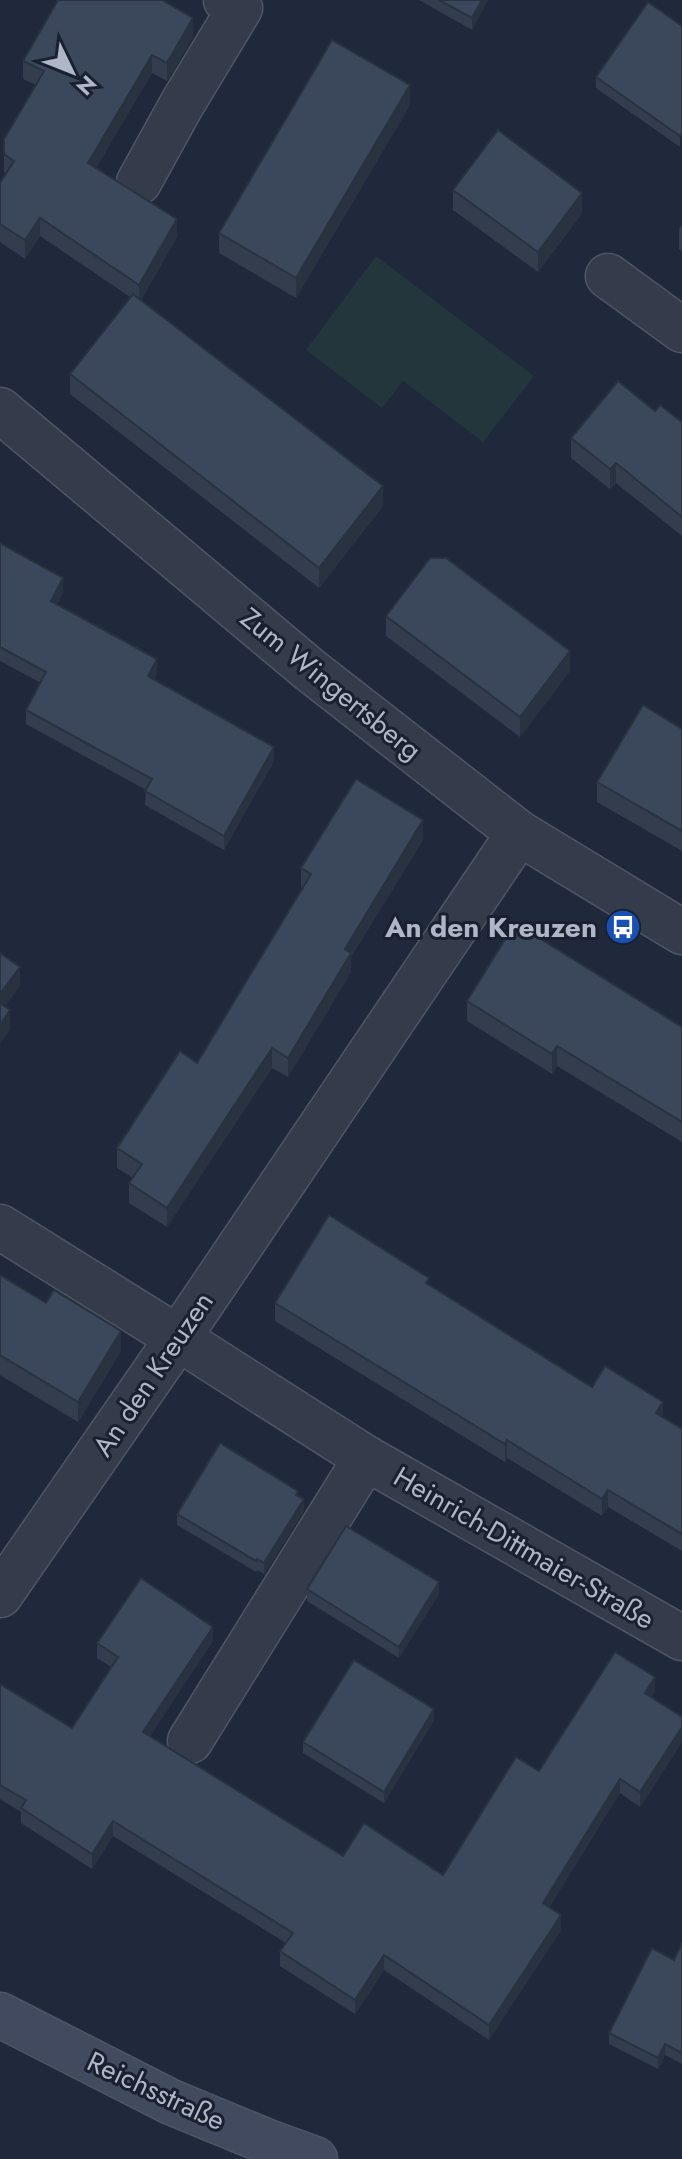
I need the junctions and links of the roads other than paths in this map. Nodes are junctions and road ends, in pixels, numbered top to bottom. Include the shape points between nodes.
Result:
1 (226, 0) edge
2 (139, 182) dead end
3 (608, 276) dead end
4 (682, 330) edge
5 (0, 410) edge
6 (519, 833) junction
7 (682, 932) edge
8 (0, 1227) edge
9 (178, 1338) junction
10 (366, 1458) junction
11 (0, 1595) edge
12 (682, 1638) edge
13 (190, 1741) dead end
14 (0, 2015) edge
15 (315, 2159) edge

1 - 2 street via 240,8
3 - 4 street
5 - 6 street, Zum Wingertsberg via 310,670
6 - 7 street, Zum Wingertsberg
6 - 9 street, An den Kreuzen
8 - 9 street, Heinrich-Dittmaier-Straße
9 - 10 street, Heinrich-Dittmaier-Straße
9 - 11 street, An den Kreuzen
10 - 12 street, Heinrich-Dittmaier-Straße
10 - 13 street, Heinrich-Dittmaier-Straße
14 - 15 main road, Reichsstraße via 171,2102

